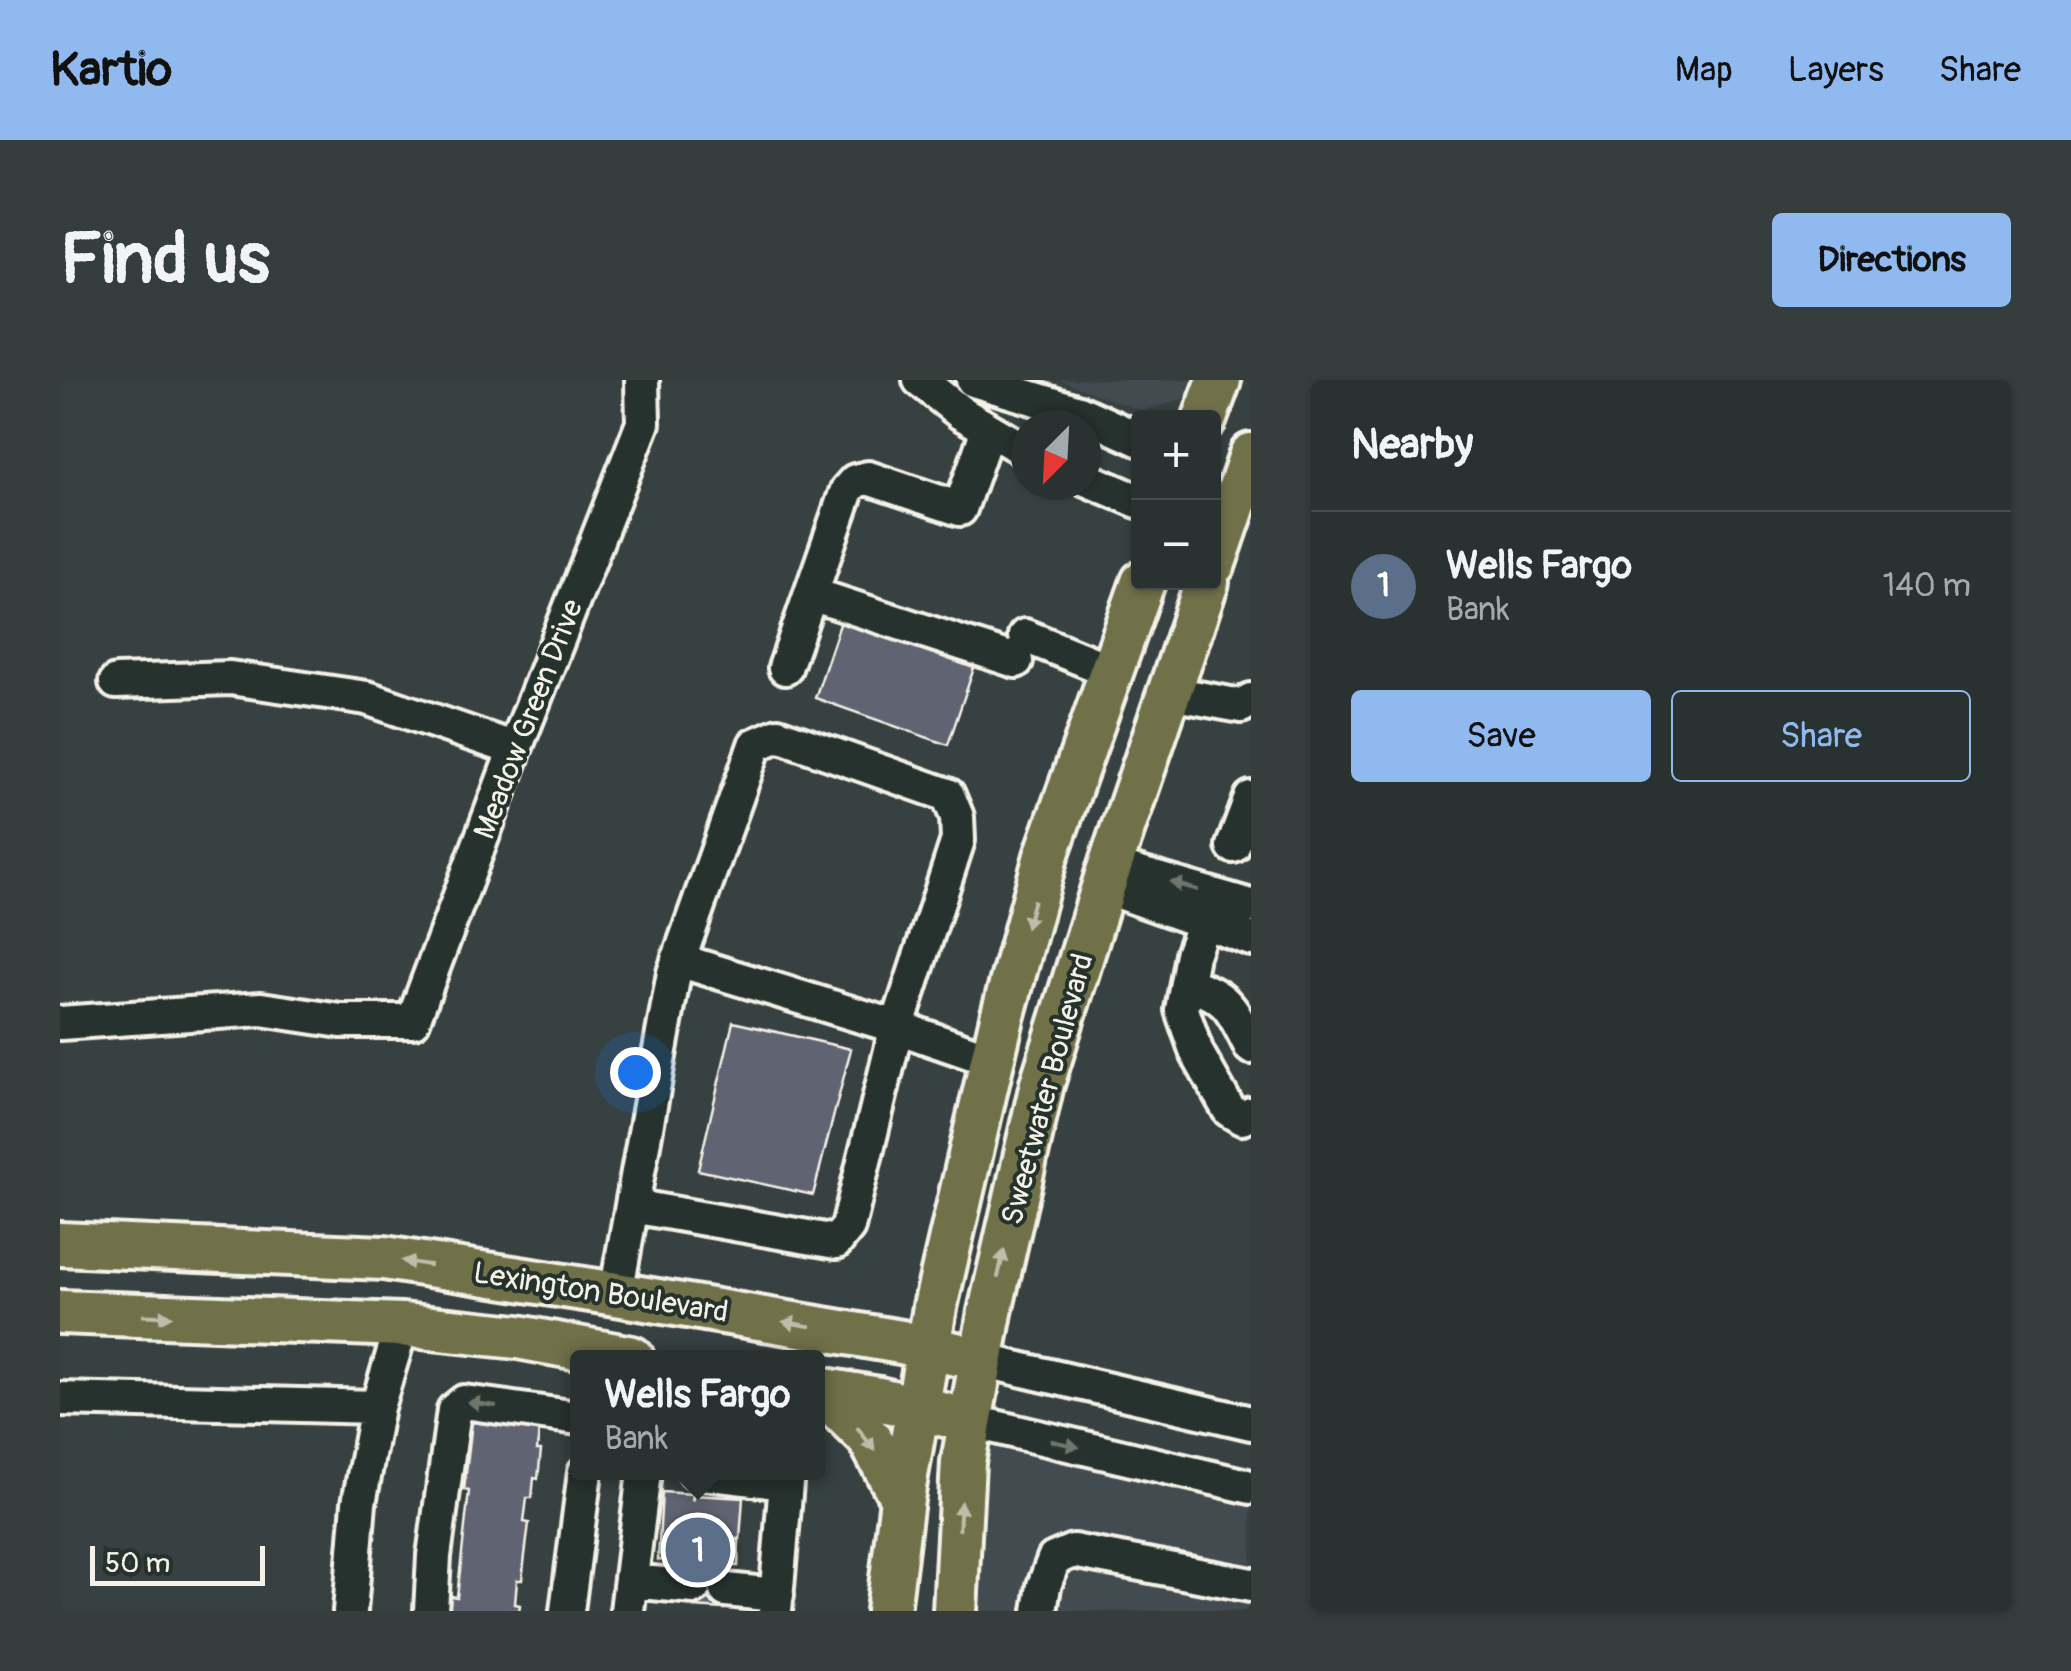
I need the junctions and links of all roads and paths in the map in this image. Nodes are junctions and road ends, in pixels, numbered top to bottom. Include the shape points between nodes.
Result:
1 (642, 380) edge
2 (920, 380) edge
3 (973, 380) edge
4 (1219, 380) edge
5 (1207, 410) edge
6 (988, 429) junction
7 (1131, 436) edge
8 (1011, 442) edge
9 (1101, 485) edge
10 (1235, 496) edge
11 (1136, 500) edge
12 (1221, 541) edge
13 (1139, 590) edge
14 (1204, 590) edge
15 (811, 594) junction
16 (786, 668) dead end
17 (1109, 670) junction
18 (116, 682) dead end
19 (1171, 693) junction
20 (1251, 700) edge
21 (515, 749) junction
22 (1251, 798) edge
23 (1233, 846) dead end
24 (1046, 856) junction
25 (1113, 877) junction
26 (1251, 906) edge
27 (1204, 925) junction
28 (1251, 939) edge
29 (678, 960) junction
30 (1188, 986) junction
31 (60, 1024) edge
32 (898, 1027) junction
33 (1251, 1047) edge
34 (992, 1060) junction
35 (1251, 1114) edge
36 (632, 1206) junction
37 (60, 1244) edge
38 (616, 1294) junction
39 (60, 1312) edge
40 (402, 1325) junction
41 (928, 1348) junction
42 (586, 1350) edge
43 (617, 1350) edge
44 (981, 1360) junction
45 (825, 1390) edge
46 (825, 1395) edge
47 (60, 1399) edge
48 (377, 1406) junction
49 (918, 1408) junction
50 (570, 1417) edge
51 (970, 1421) junction
52 (1251, 1423) edge
53 (584, 1480) edge
54 (643, 1480) edge
55 (761, 1480) edge
56 (1251, 1486) edge
57 (902, 1498) junction
58 (1251, 1585) edge
59 (629, 1596) edge
60 (776, 1603) edge
61 (350, 1611) edge
62 (431, 1611) edge
63 (567, 1611) edge
64 (888, 1611) edge
65 (955, 1611) edge
66 (1040, 1611) edge

1 - 21 street, Meadow Green Drive via 644,423
2 - 6 street
3 - 7 street via 1089,415
4 - 5 main road
6 - 8 street
6 - 15 street via 960,510 868,478 855,481
9 - 11 street
10 - 12 main road
13 - 17 main road, Sweetwater Boulevard
14 - 19 main road, Sweetwater Boulevard
15 - 16 street
15 - 17 street
17 - 24 main road, Sweetwater Boulevard
18 - 21 street via 230,678 367,698
19 - 20 street via 1241,706
19 - 25 main road, Sweetwater Boulevard
21 - 31 street, Meadow Green Drive via 413,1021 341,1021 261,1009
22 - 23 street
24 - 25 main road
24 -> 34 main road, Sweetwater Boulevard
26 -> 25 street via 1130,871
25 - 27 street via 1122,892
44 -> 25 main road, Sweetwater Boulevard via 1042,1084
27 - 28 street
27 - 30 street
29 - 32 street
29 - 32 street via 755,746 778,735 948,795 958,840
29 - 36 street
30 - 33 street via 1224,1000
30 - 35 street via 1182,1010 1197,1053 1229,1110 1242,1118
32 - 34 street
32 - 36 street via 848,1227 836,1242
34 - 41 main road, Sweetwater Boulevard
36 - 38 street
38 -> 37 main road, Lexington Boulevard via 384,1258
41 -> 38 main road, Lexington Boulevard
38 - 43 main road
39 -> 40 main road, Lexington Boulevard
40 - 42 main road, Lexington Boulevard
40 - 48 street
41 - 44 main road, Lexington Boulevard
41 - 49 main road, Sweetwater Boulevard
44 - 51 main road, Sweetwater Boulevard
44 - 52 street, Lexington Boulevard
45 - 49 main road
46 -> 57 main road via 868,1438
47 - 48 street
48 - 61 street via 359,1504
49 - 51 main road
49 - 57 main road, Sweetwater Boulevard
50 -> 62 street via 464,1402 454,1410
51 -> 56 street
65 -> 51 main road, Sweetwater Boulevard
53 - 63 street
54 - 59 street
55 - 60 street via 786,1483
57 - 64 main road, Sweetwater Boulevard
58 - 66 street via 1073,1551 1054,1559
59 - 60 street via 710,1588

